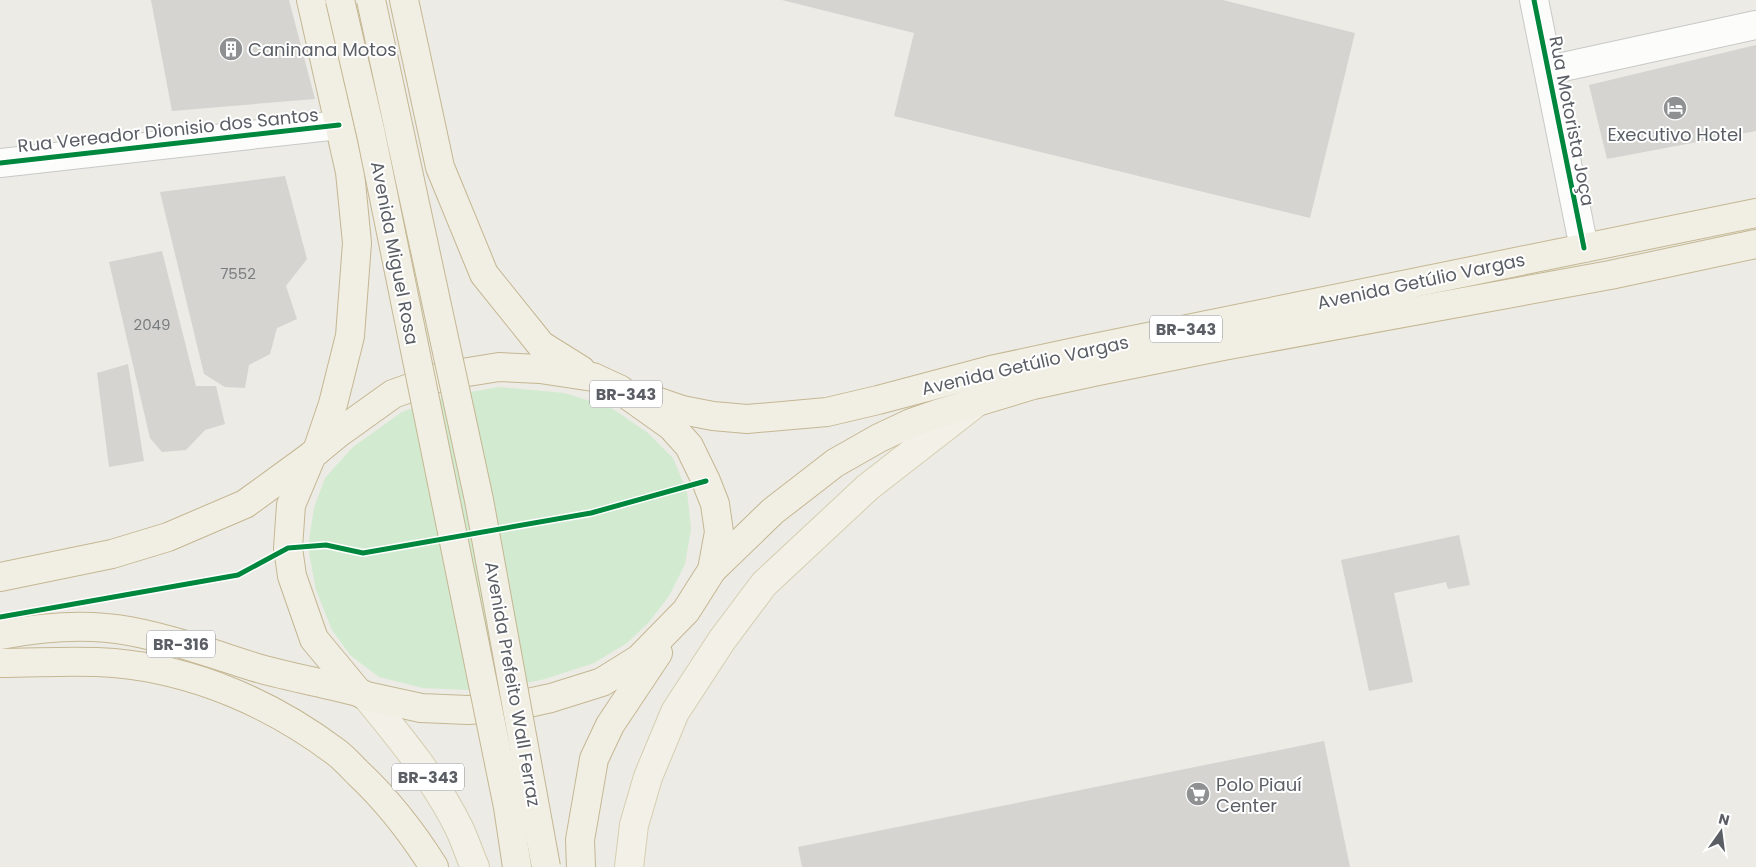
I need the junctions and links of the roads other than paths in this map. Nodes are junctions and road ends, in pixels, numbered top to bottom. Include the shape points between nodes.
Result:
1 (311, 0) edge
2 (340, 0) edge
3 (371, 0) edge
4 (404, 0) edge
5 (1534, 0) edge
6 (1756, 25) edge
7 (1549, 70) junction
8 (339, 125) junction
9 (0, 163) edge
10 (1756, 213) edge
11 (1756, 244) edge
12 (1584, 248) junction
13 (593, 377) junction
14 (619, 389) junction
15 (976, 403) junction
16 (315, 453) junction
17 (479, 500) joint
18 (446, 506) joint
19 (712, 570) junction
20 (0, 577) edge
21 (686, 611) junction
22 (0, 635) edge
23 (0, 663) edge
24 (362, 694) junction
25 (434, 867) edge
26 (475, 867) edge
27 (518, 867) edge
28 (546, 867) edge
29 (581, 867) edge
30 (628, 867) edge

1 - 8 highway
2 - 18 highway, Avenida Miguel Rosa, bridge via 371,134
3 - 17 highway, Avenida Miguel Rosa, bridge
4 - 13 highway via 440,166 484,274 541,345
5 - 7 street, Rua Motorista Joça
6 - 7 street
7 - 12 street, Rua Motorista Joça
8 - 9 street, Rua Vereador Dionisio dos Santos
8 - 16 highway via 350,172 357,243 350,336 333,404
10 - 12 highway, Avenida Getúlio Vargas / BR-343
11 - 15 highway, Avenida Getúlio Vargas / BR-343 via 1610,275 1098,371 1033,385
12 - 14 highway, Avenida Getúlio Vargas / BR-343 via 991,370 827,412 747,419 713,416 682,410
13 - 14 highway, BR-343
13 - 16 highway, BR-343 via 540,368 499,367 443,376 392,394
14 - 19 highway, BR-343 via 671,426 689,446 714,504 719,532
15 - 19 highway, Avenida Getúlio Vargas / BR-343 via 911,423 835,464 773,511
15 - 30 main road via 868,487 764,584 722,640 675,712 648,777 634,825
16 - 20 highway via 245,504 168,537 112,554
16 - 24 highway, BR-343 via 291,505 288,548 292,576 314,639
17 - 28 highway, Avenida Prefeito Wall Ferraz, bridge
18 - 27 highway, Avenida Prefeito Wall Ferraz, bridge
19 - 21 highway, BR-343
21 - 24 highway, BR-343 via 639,659 602,682 551,698 510,707 468,710 421,708
21 - 29 highway, BR-343 via 610,725 594,759 580,840
22 - 24 highway, BR-316 via 61,627 129,630
23 - 25 highway via 114,663 161,670 212,684 256,703 337,753 378,792 410,830
24 - 26 main road, BR-343 via 392,726 440,794 459,827

